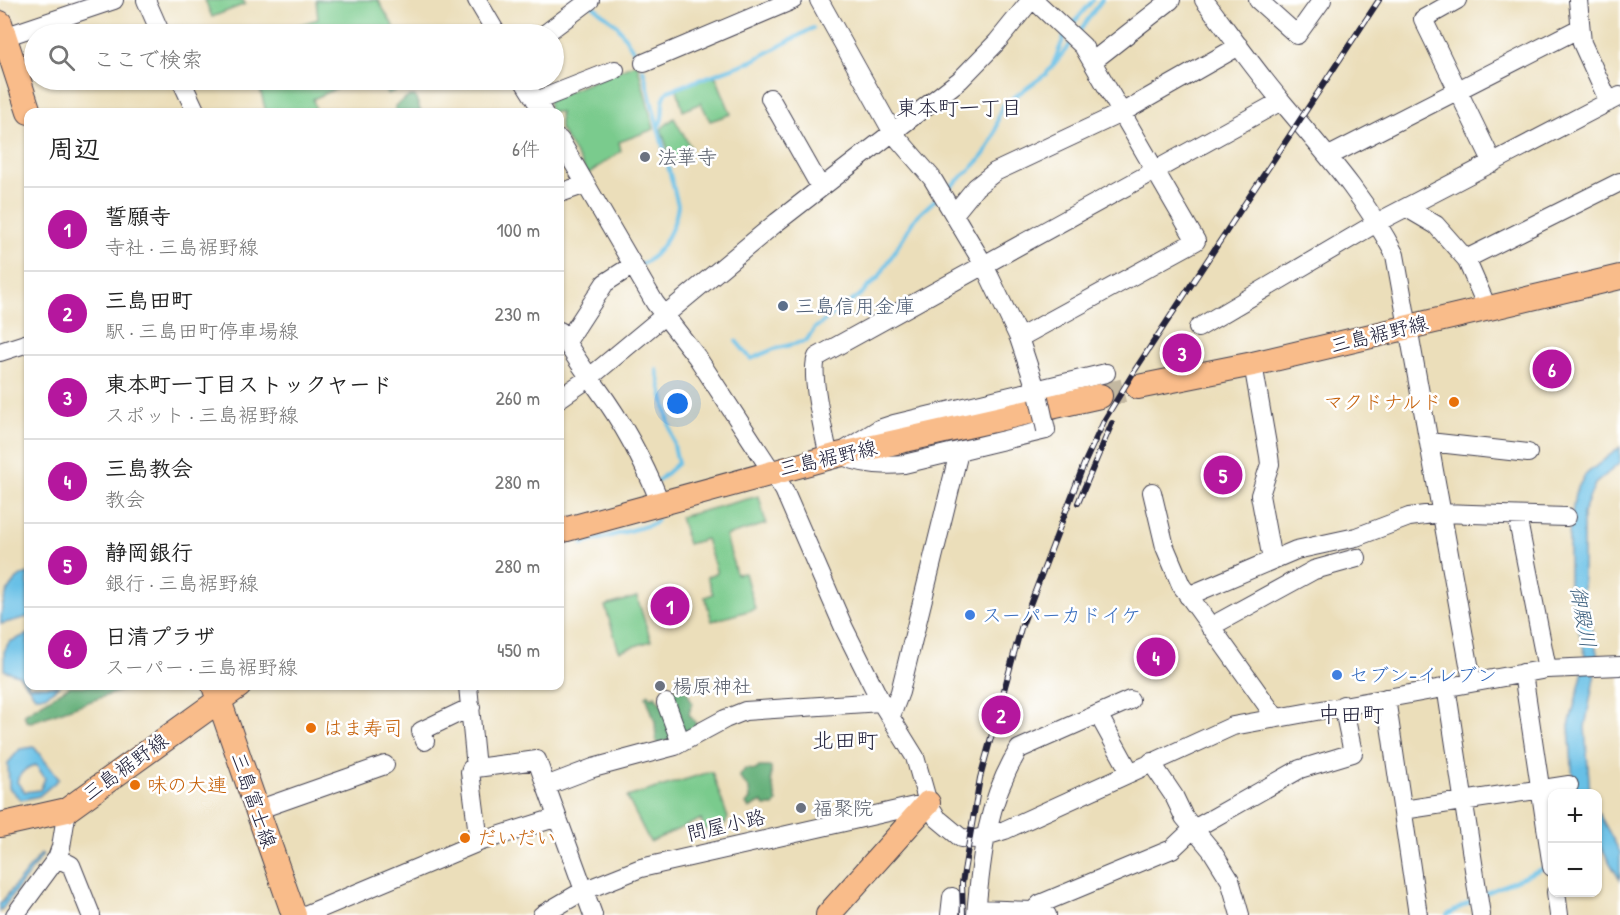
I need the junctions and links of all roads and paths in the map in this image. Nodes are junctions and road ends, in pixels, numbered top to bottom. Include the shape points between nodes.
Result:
1 (114, 0) edge
2 (146, 0) edge
3 (477, 0) edge
4 (590, 0) edge
5 (794, 0) edge
6 (819, 0) edge
7 (1032, 0) edge
8 (1171, 0) edge
9 (1204, 0) edge
10 (1258, 0) edge
11 (1322, 0) edge
12 (1457, 0) edge
13 (1578, 0) edge
14 (44, 24) edge
15 (157, 24) edge
16 (491, 24) edge
17 (558, 24) edge
18 (1580, 28) junction
19 (24, 31) edge
20 (3, 38) edge
21 (1239, 46) junction
22 (1093, 61) junction
23 (644, 63) dead end
24 (615, 70) dead end
25 (186, 90) edge
26 (529, 90) edge
27 (1458, 90) junction
28 (770, 98) dead end
29 (1614, 99) edge
30 (1281, 101) junction
31 (539, 107) edge
32 (28, 108) edge
33 (194, 108) edge
34 (1123, 112) junction
35 (893, 133) junction
36 (564, 147) edge
37 (1329, 156) junction
38 (1493, 163) junction
39 (1155, 171) junction
40 (1620, 182) edge
41 (586, 184) junction
42 (821, 188) junction
43 (564, 192) edge
44 (1407, 208) junction
45 (954, 214) junction
46 (1378, 222) junction
47 (1466, 259) junction
48 (633, 265) junction
49 (984, 265) junction
50 (1620, 277) edge
51 (1487, 307) junction
52 (665, 316) junction
53 (1198, 328) dead end
54 (1407, 328) junction
55 (564, 336) edge
56 (1019, 338) junction
57 (564, 339) edge
58 (24, 344) edge
59 (0, 352) edge
60 (1253, 364) junction
61 (1106, 373) dead end
62 (589, 378) junction
63 (1138, 387) tunnel mouth
64 (1038, 393) junction
65 (564, 395) edge
66 (1100, 396) tunnel mouth
67 (1429, 442) junction
68 (959, 452) junction
69 (1528, 453) dead end
70 (833, 456) junction
71 (771, 472) junction
72 (1152, 492) dead end
73 (660, 502) junction
74 (1442, 513) junction
75 (1517, 516) junction
76 (1567, 516) dead end
77 (564, 530) edge
78 (1357, 558) dead end
79 (1272, 560) junction
80 (1188, 596) junction
81 (1210, 627) junction
82 (1620, 666) edge
83 (1547, 669) junction
84 (1523, 673) junction
85 (1472, 681) junction
86 (1446, 687) junction
87 (469, 690) edge
88 (216, 692) edge
89 (1386, 698) junction
90 (1130, 700) dead end
91 (666, 703) dead end
92 (1344, 705) junction
93 (471, 707) junction
94 (886, 709) junction
95 (1098, 714) junction
96 (1276, 718) junction
97 (425, 741) dead end
98 (681, 743) junction
99 (1151, 762) junction
100 (385, 765) dead end
101 (476, 768) junction
102 (1130, 772) junction
103 (1569, 784) dead end
104 (546, 786) junction
105 (1542, 788) junction
106 (1464, 800) junction
107 (928, 803) junction
108 (67, 810) junction
109 (257, 810) junction
110 (1403, 810) junction
111 (555, 818) junction
112 (0, 825) edge
113 (1192, 830) junction
114 (984, 837) junction
115 (479, 842) junction
116 (1549, 843) edge
117 (57, 858) junction
118 (583, 891) junction
119 (1557, 897) edge
120 (976, 912) edge
121 (1040, 913) edge
122 (15, 915) edge
123 (91, 915) edge
124 (294, 915) edge
125 (306, 915) edge
126 (542, 915) edge
127 (593, 915) edge
128 (828, 915) edge
129 (1240, 915) edge
130 (1418, 915) edge
131 (1481, 915) edge
132 (1559, 915) edge

1 - 14 street
2 - 15 street
3 - 16 street
4 - 17 street
5 - 23 street
6 - 35 street
7 - 22 street via 1072,33
7 - 35 street via 960,80
8 - 22 street
9 - 21 street
10 - 11 street via 1297,35
12 - 27 street via 1423,19
13 - 18 street
18 - 27 street
18 - 29 street via 1586,56
19 - 20 street
20 - 32 main road
21 - 30 street
21 - 34 street
22 - 34 street
24 - 31 street
25 - 33 street
26 - 31 street
27 - 37 street
27 - 38 street
28 - 42 street
29 - 38 street
30 - 37 street
30 - 39 street
34 - 39 street
34 - 45 street via 995,172 976,187
35 - 42 street
35 - 45 street via 932,178
36 - 41 street
37 - 46 street
38 - 44 street
39 - 49 street
39 - 56 street via 1196,241
40 - 47 street
41 - 43 street
41 - 48 street
42 - 52 street
44 - 46 street
44 - 47 street via 1436,225
45 - 49 street
46 - 53 street
46 - 54 street via 1395,255
47 - 51 street
48 - 52 street
48 - 55 street via 605,283
49 - 56 street
49 - 70 street via 817,357 814,367 818,396
50 - 51 main road, 三島裾野線
51 - 54 main road, 三島裾野線
52 - 62 street
52 - 71 street via 697,357
54 - 60 main road, 三島裾野線
54 - 67 street
56 - 64 street
57 - 62 street
58 - 59 street
60 - 63 main road, 三島裾野線
60 - 79 street via 1270,464 1260,495
61 - 64 street
62 - 65 street
62 - 73 street via 615,415
64 - 68 street, bridge via 1046,430
64 - 70 street via 879,429
66 - 70 main road, 三島裾野線
67 - 69 street
67 - 74 street
68 - 70 street via 888,465
68 - 94 street via 900,692
70 - 71 main road, 三島裾野線
71 - 73 main road, 三島裾野線
71 - 94 street via 784,490 830,598
72 - 80 street via 1170,561
73 - 77 main road, 三島裾野線
74 - 75 street
74 - 79 street via 1403,519 1356,537 1307,547
74 - 85 street
75 - 76 street
75 - 83 street
78 - 81 street via 1314,570
79 - 80 street
80 - 81 street
81 - 96 street
82 - 83 street
83 - 84 street
84 - 85 street
84 - 105 street
85 - 86 street
86 - 89 street
86 - 106 street
87 - 93 street
88 - 108 main road, 三島裾野線
88 - 109 main road, 三島富士線
89 - 92 street
89 - 110 street
90 - 95 street
91 - 98 street
92 - 96 street
92 - 113 street via 1353,753 1300,769
93 - 97 street via 421,731
93 - 101 street
94 - 98 street via 745,711
94 - 107 street via 915,757
95 - 102 street
95 - 114 street via 1019,749 989,814
96 - 99 street via 1233,726
98 - 104 street
99 - 102 street
99 - 113 street
100 - 109 street
101 - 104 street via 537,760
101 - 115 street via 470,772
102 - 114 street
103 - 105 street
104 - 111 street
105 - 106 street
105 - 116 street
106 - 110 street
106 - 131 street
107 - 114 street via 952,834 961,838
107 - 118 street, 問屋小路 via 641,868
107 - 128 main road
108 - 112 main road, 三島裾野線
108 - 117 street
109 - 124 main road, 三島富士線
110 - 130 street
111 - 115 street
111 - 118 street
113 - 121 street via 1172,849 1047,900
113 - 129 street via 1212,851 1230,880
114 - 120 street
115 - 125 street
117 - 122 street
117 - 123 street via 71,866
118 - 126 street, 問屋小路
118 - 127 street
119 - 132 street
120 - 121 street

